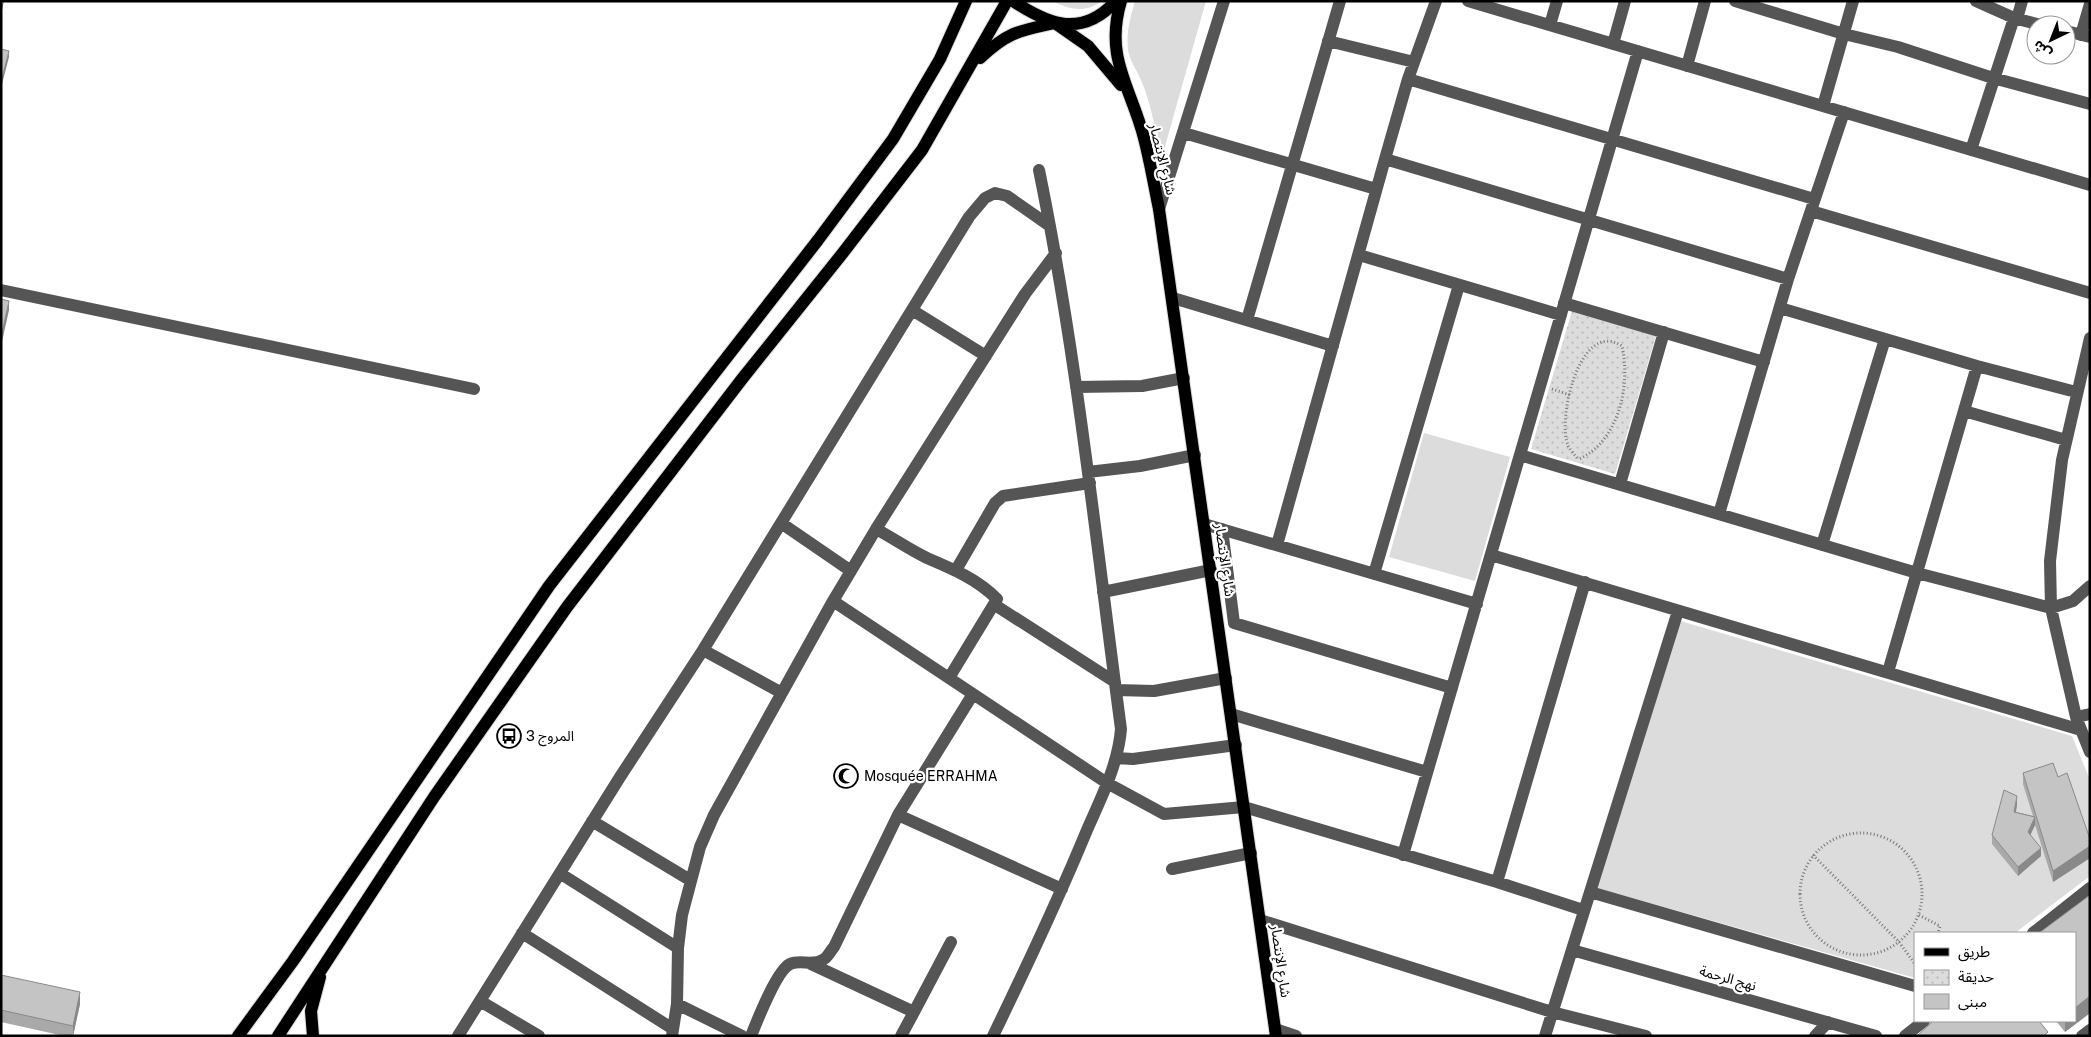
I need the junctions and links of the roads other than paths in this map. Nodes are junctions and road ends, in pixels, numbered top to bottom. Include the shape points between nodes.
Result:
1 (966, 1) edge
2 (1007, 1) edge
3 (1013, 1) edge
4 (1116, 1) edge
5 (1121, 1) edge
6 (1224, 1) edge
7 (1340, 1) edge
8 (1436, 1) edge
9 (1468, 1) edge
10 (1557, 1) edge
11 (1625, 1) edge
12 (1706, 1) edge
13 (1735, 1) edge
14 (1853, 1) edge
15 (1976, 1) edge
16 (2022, 1) edge
17 (1484, 3) edge
18 (2090, 4) edge
19 (2016, 18) junction
20 (2026, 21) edge
21 (1055, 23) junction
22 (1550, 25) junction
23 (1844, 34) junction
24 (2085, 36) edge
25 (1328, 41) junction
26 (1612, 44) junction
27 (1638, 51) junction
28 (1414, 62) junction
29 (1687, 66) junction
30 (971, 67) junction
31 (1993, 78) junction
32 (1408, 79) junction
33 (1127, 92) junction
34 (2090, 104) edge
35 (1823, 106) junction
36 (1844, 112) junction
37 (1184, 133) junction
38 (1612, 140) junction
39 (1971, 150) junction
40 (1385, 159) junction
41 (1292, 165) junction
42 (1038, 170) dead end
43 (2090, 185) edge
44 (1376, 189) junction
45 (1812, 205) junction
46 (1159, 209) junction
47 (1589, 220) junction
48 (1050, 226) junction
49 (1056, 253) junction
50 (1359, 255) junction
51 (1788, 279) junction
52 (1459, 285) junction
53 (1, 290) edge
54 (2090, 293) edge
55 (1173, 298) junction
56 (1780, 308) junction
57 (1563, 309) junction
58 (912, 310) junction
59 (1247, 320) junction
60 (1664, 332) junction
61 (2090, 338) edge
62 (1885, 340) junction
63 (1333, 346) junction
64 (986, 356) junction
65 (1764, 362) junction
66 (1978, 366) junction
67 (1184, 378) junction
68 (1076, 387) junction
69 (474, 389) dead end
70 (2076, 392) junction
71 (1964, 411) junction
72 (2066, 440) junction
73 (1195, 455) junction
74 (1520, 455) junction
75 (1089, 477) junction
76 (1620, 484) junction
77 (1719, 514) junction
78 (781, 523) junction
79 (1204, 524) junction
80 (876, 529) junction
81 (1222, 529) junction
82 (1278, 545) junction
83 (1822, 546) junction
84 (1491, 554) junction
85 (956, 570) junction
86 (1211, 570) junction
87 (851, 571) junction
88 (1917, 573) junction
89 (1374, 574) junction
90 (1585, 582) junction
91 (2090, 586) edge
92 (1103, 592) junction
93 (833, 601) junction
94 (1476, 604) junction
95 (995, 605) junction
96 (2051, 608) junction
97 (1678, 611) junction
98 (703, 650) junction
99 (1888, 672) junction
100 (948, 678) junction
101 (1226, 678) junction
102 (1115, 686) junction
103 (1452, 688) junction
104 (782, 693) junction
105 (973, 694) junction
106 (1231, 714) junction
107 (2090, 714) edge
108 (2076, 717) junction
109 (2082, 730) junction
110 (1236, 745) junction
111 (2090, 752) edge
112 (1116, 758) junction
113 (1427, 772) junction
114 (1107, 783) junction
115 (1244, 807) junction
116 (898, 815) junction
117 (592, 821) junction
118 (1251, 853) junction
119 (1403, 855) junction
120 (1172, 869) dead end
121 (561, 874) junction
122 (690, 880) junction
123 (1497, 882) junction
124 (2090, 888) edge
125 (1062, 889) junction
126 (1590, 892) junction
127 (1583, 910) junction
128 (1260, 920) junction
129 (2034, 932) edge
130 (522, 933) junction
131 (951, 942) dead end
132 (678, 948) junction
133 (1572, 950) junction
134 (811, 964) junction
135 (323, 965) junction
136 (1914, 986) edge
137 (480, 1001) junction
138 (676, 1004) junction
139 (914, 1012) junction
140 (1552, 1012) junction
141 (1828, 1022) junction
142 (1923, 1022) edge
143 (2090, 1030) edge
144 (673, 1032) edge
145 (1275, 1032) edge
146 (238, 1036) edge
147 (278, 1036) edge
148 (313, 1036) edge
149 (458, 1036) edge
150 (539, 1036) edge
151 (742, 1036) edge
152 (751, 1036) edge
153 (901, 1036) edge
154 (993, 1036) edge
155 (1296, 1036) edge
156 (1545, 1036) edge
157 (1646, 1036) edge
158 (1815, 1036) edge
159 (1876, 1036) edge
160 (1905, 1036) edge
161 (2082, 1036) edge

1 - 146 main road via 940,59 893,139 549,586 293,961
2 - 30 main road
3 - 21 main road via 1037,17
4 - 21 main road via 1099,16 1087,21
5 - 33 main road, شارع الإنتصار via 1116,16 1115,39 1119,68
6 - 37 street
7 - 25 street
8 - 28 street
9 - 17 street
10 - 22 street
11 - 26 street
12 - 29 street
13 - 23 street
14 - 23 street
15 - 19 street
16 - 19 street
17 - 22 street
18 - 24 street
19 - 20 street
19 - 31 street
21 - 30 main road via 1005,36
21 - 33 main road via 1088,46
22 - 26 street
23 - 31 street via 1898,47
23 - 35 street
25 - 28 street
25 - 41 street
26 - 27 street
27 - 29 street
27 - 38 street
28 - 32 street
29 - 35 street
30 - 135 main road via 922,150 567,607 434,797
31 - 34 street
31 - 39 street
32 - 38 street
32 - 40 street
33 - 46 main road, شارع الإنتصار via 1144,136
35 - 36 street
36 - 39 street
36 - 45 street
37 - 41 street
37 - 46 street
38 - 45 street
38 - 47 street
39 - 43 street
40 - 44 street
40 - 47 street
41 - 44 street
41 - 59 street
42 - 48 street
44 - 50 street
45 - 51 street
45 - 54 street
46 - 55 main road, شارع الإنتصار
47 - 51 street
47 - 57 street
48 - 49 street
48 - 58 street via 1006,196 994,193 985,198 969,217
49 - 64 street via 1025,294
49 - 68 street
50 - 52 street
50 - 63 street
51 - 56 street
52 - 57 street
52 - 89 street
53 - 69 street
55 - 59 street
55 - 67 main road, شارع الإنتصار
56 - 62 street
56 - 65 street
57 - 60 street
57 - 74 street
58 - 64 street
58 - 78 street
59 - 63 street
60 - 65 street
60 - 76 street
61 - 70 street
62 - 66 street
62 - 83 street
63 - 82 street
64 - 80 street
65 - 77 street
66 - 70 street
66 - 71 street
67 - 68 street via 1142,386
67 - 73 main road, شارع الإنتصار
68 - 75 street
70 - 72 street
71 - 72 street
71 - 88 street
72 - 96 street via 2052,526
73 - 75 street
73 - 79 main road, شارع الإنتصار
74 - 76 street via 1576,465
74 - 84 street
75 - 85 street via 1003,496 995,503
75 - 92 street
76 - 77 street
77 - 83 street
78 - 87 street
78 - 98 street
79 - 81 street
79 - 86 main road, شارع الإنتصار
80 - 85 street via 926,558
80 - 87 street
81 - 82 street
81 - 103 street via 1234,623
82 - 89 street
83 - 88 street
84 - 90 street
84 - 94 street
85 - 95 street via 989,591 997,599
86 - 92 street
86 - 101 main road, شارع الإنتصار
87 - 93 street
88 - 96 street
88 - 99 street
89 - 94 street
90 - 97 street
90 - 123 street
91 - 96 street via 2073,601
92 - 102 street
93 - 100 street
93 - 104 street
94 - 103 street
95 - 100 street
95 - 102 street via 1074,654
96 - 108 street
97 - 99 street
97 - 126 street
98 - 104 street
98 - 117 street
99 - 109 street
100 - 105 street
101 - 102 street via 1154,691
101 - 106 main road, شارع الإنتصار
102 - 112 street via 1121,729
103 - 113 street
104 - 122 street via 714,814
105 - 114 street
105 - 116 street
106 - 110 main road, شارع الإنتصار
106 - 113 street
107 - 108 street
108 - 109 street
109 - 111 street
110 - 112 street via 1134,759
110 - 115 main road, شارع الإنتصار
112 - 114 street
113 - 119 street
114 - 115 street via 1164,814
114 - 125 street
115 - 118 main road, شارع الإنتصار
115 - 119 street
116 - 125 street
116 - 134 street via 834,947 824,959
117 - 121 street
117 - 122 street
118 - 120 street
118 - 128 main road, شارع الإنتصار
119 - 123 street
121 - 130 street
121 - 132 street
122 - 132 street
123 - 127 street
124 - 129 street
125 - 154 street
126 - 127 street
126 - 136 street
127 - 133 street
128 - 140 street
128 - 145 main road, شارع الإنتصار
130 - 137 street
130 - 144 street
131 - 139 street
132 - 138 street
133 - 140 street
133 - 141 street, نهج الرحمة
134 - 139 street
134 - 152 street via 795,962 787,965 760,1012
135 - 147 main road
135 - 148 main road via 311,1011
137 - 149 street
137 - 150 street
138 - 144 street
138 - 151 street
139 - 153 street
140 - 156 street
140 - 157 street
141 - 158 street
141 - 159 street, نهج الرحمة
142 - 160 street
143 - 161 street
145 - 155 street

